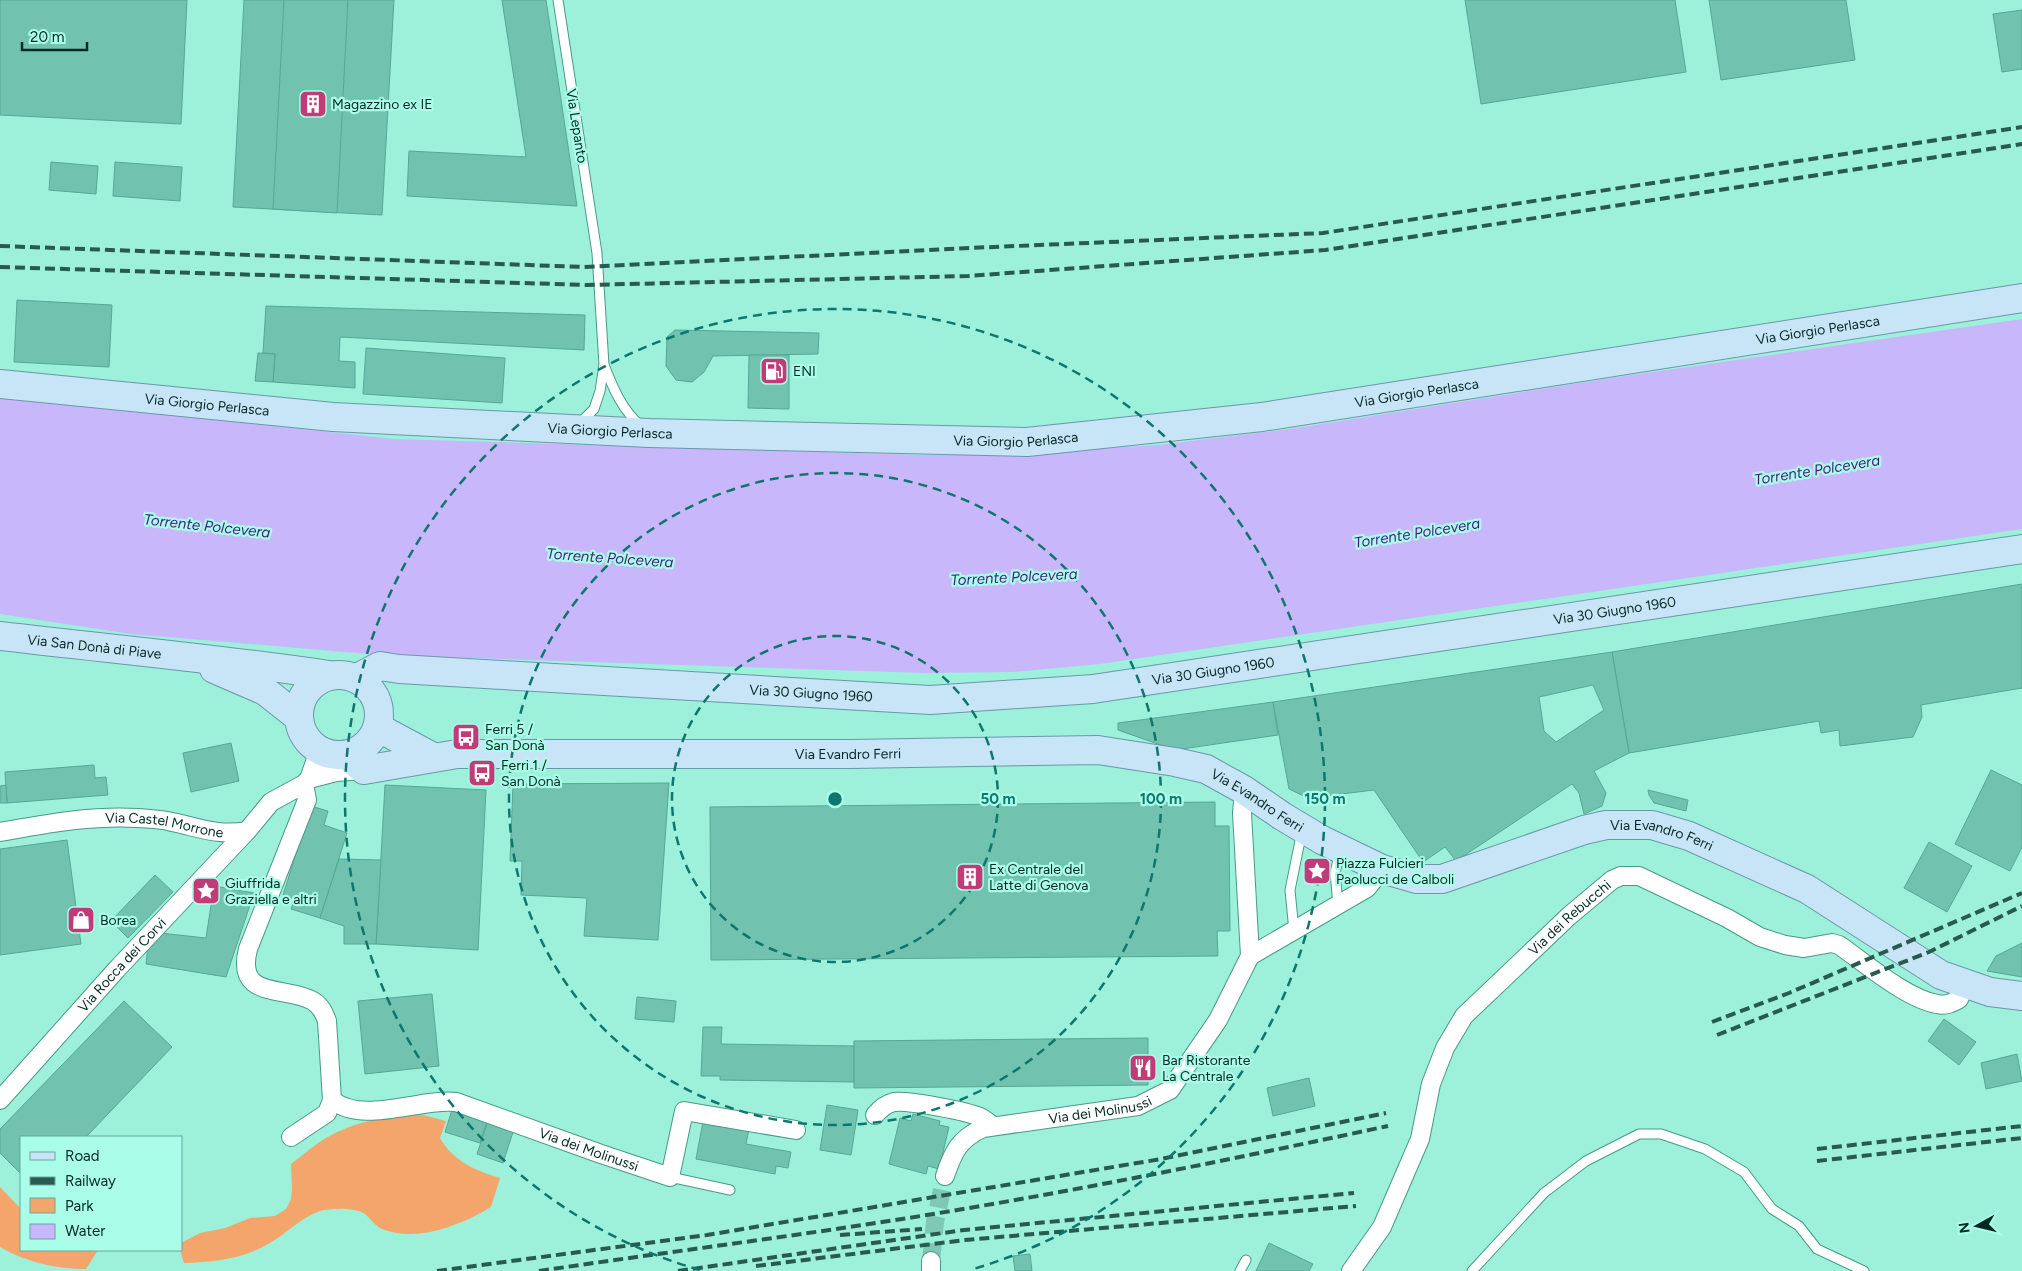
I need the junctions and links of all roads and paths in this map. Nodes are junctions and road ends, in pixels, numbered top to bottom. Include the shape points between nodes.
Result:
1 (558, 0) edge
2 (2022, 298) edge
3 (604, 365) junction
4 (0, 384) edge
5 (574, 428) junction
6 (649, 433) junction
7 (2022, 549) edge
8 (0, 636) edge
9 (0, 650) edge
10 (190, 658) junction
11 (399, 670) junction
12 (329, 675) junction
13 (357, 678) junction
14 (298, 716) junction
15 (378, 716) junction
16 (319, 751) junction
17 (433, 757) junction
18 (356, 762) junction
19 (306, 781) junction
20 (1244, 790) junction
21 (1303, 829) junction
22 (248, 831) junction
23 (0, 832) edge
24 (1340, 848) junction
25 (1382, 869) junction
26 (1338, 906) junction
27 (1294, 930) junction
28 (1250, 956) junction
29 (1966, 984) junction
30 (2022, 996) edge
31 (0, 1100) edge
32 (332, 1100) junction
33 (875, 1115) dead end
34 (993, 1126) junction
35 (796, 1130) dead end
36 (291, 1138) dead end
37 (946, 1176) tunnel mouth
38 (670, 1177) junction
39 (730, 1190) dead end
40 (1246, 1260) dead end
41 (1240, 1271) edge
42 (1351, 1271) edge
43 (1472, 1271) edge
44 (1864, 1271) edge

1 - 3 lane, Via Lepanto via 597,253
2 - 6 main road, Via Giorgio Perlasca via 1262,418 1027,442
3 - 5 lane via 594,409
3 - 6 lane via 614,392 636,422
4 - 5 main road, Via Giorgio Perlasca via 325,417
5 - 6 main road, Via Giorgio Perlasca
7 - 11 main road, Via 30 Giugno 1960 via 1093,689 930,700
8 - 10 main road, Via San Donà di Piave
9 - 10 street, Via San Donà di Piave via 151,663
10 - 12 main road, Via San Donà di Piave
10 - 14 main road, Via San Donà di Piave via 265,691
11 - 13 main road, Via 30 Giugno 1960 via 380,666
11 - 15 main road
12 - 13 main road
12 - 14 main road via 316,680 306,690 299,702
13 - 15 main road via 374,694
14 - 16 main road via 304,736
15 - 17 main road
15 - 18 main road via 371,740 360,749
16 - 18 main road, Via Evandro Ferri
16 - 19 street
17 - 18 main road, Via Evandro Ferri
17 - 20 main road, Via Evandro Ferri via 457,754 1098,750 1206,770
18 - 19 street
19 - 22 street via 271,802
19 - 32 street via 307,800 245,958 246,968 257,985 265,990 312,1000 324,1013
20 - 21 main road, Via Evandro Ferri
20 - 28 street via 1242,813
21 - 24 main road, Via Evandro Ferri
21 - 27 lane via 1290,890
22 - 23 street, Via Castel Morrone via 230,834 170,821 110,817
22 - 31 street, Via Rocca dei Corvi via 117,969
24 - 25 main road, Via Evandro Ferri
24 - 26 lane via 1335,873
25 - 26 street via 1367,888
25 - 29 main road, Via Evandro Ferri via 1417,879 1442,879 1584,830 1606,825 1652,825 1689,836 1807,889 1941,975
26 - 27 street
27 - 28 street
28 - 34 street, Via dei Molinussi via 1218,1020 1170,1090 1138,1106
29 - 30 main road, Via Evandro Ferri via 1990,992
29 - 42 street, Via dei Rebucchi via 1959,999 1939,1005 1910,994 1839,945 1804,948 1785,945 1760,937 1638,876 1621,876 1612,880 1569,916 1464,1016 1445,1048 1431,1084 1420,1139 1382,1226
32 - 36 street via 327,1113
32 - 38 street, Via dei Molinussi via 340,1107 358,1110 456,1102
33 - 34 street via 888,1104 902,1102 980,1117
34 - 37 street, Via dei Molinussi via 964,1138 955,1151
35 - 38 street via 684,1111
38 - 39 lane
40 - 41 lane
43 - 44 lane via 1544,1193 1586,1161 1639,1134 1661,1134 1705,1149 1744,1172 1772,1208 1799,1226 1817,1249

